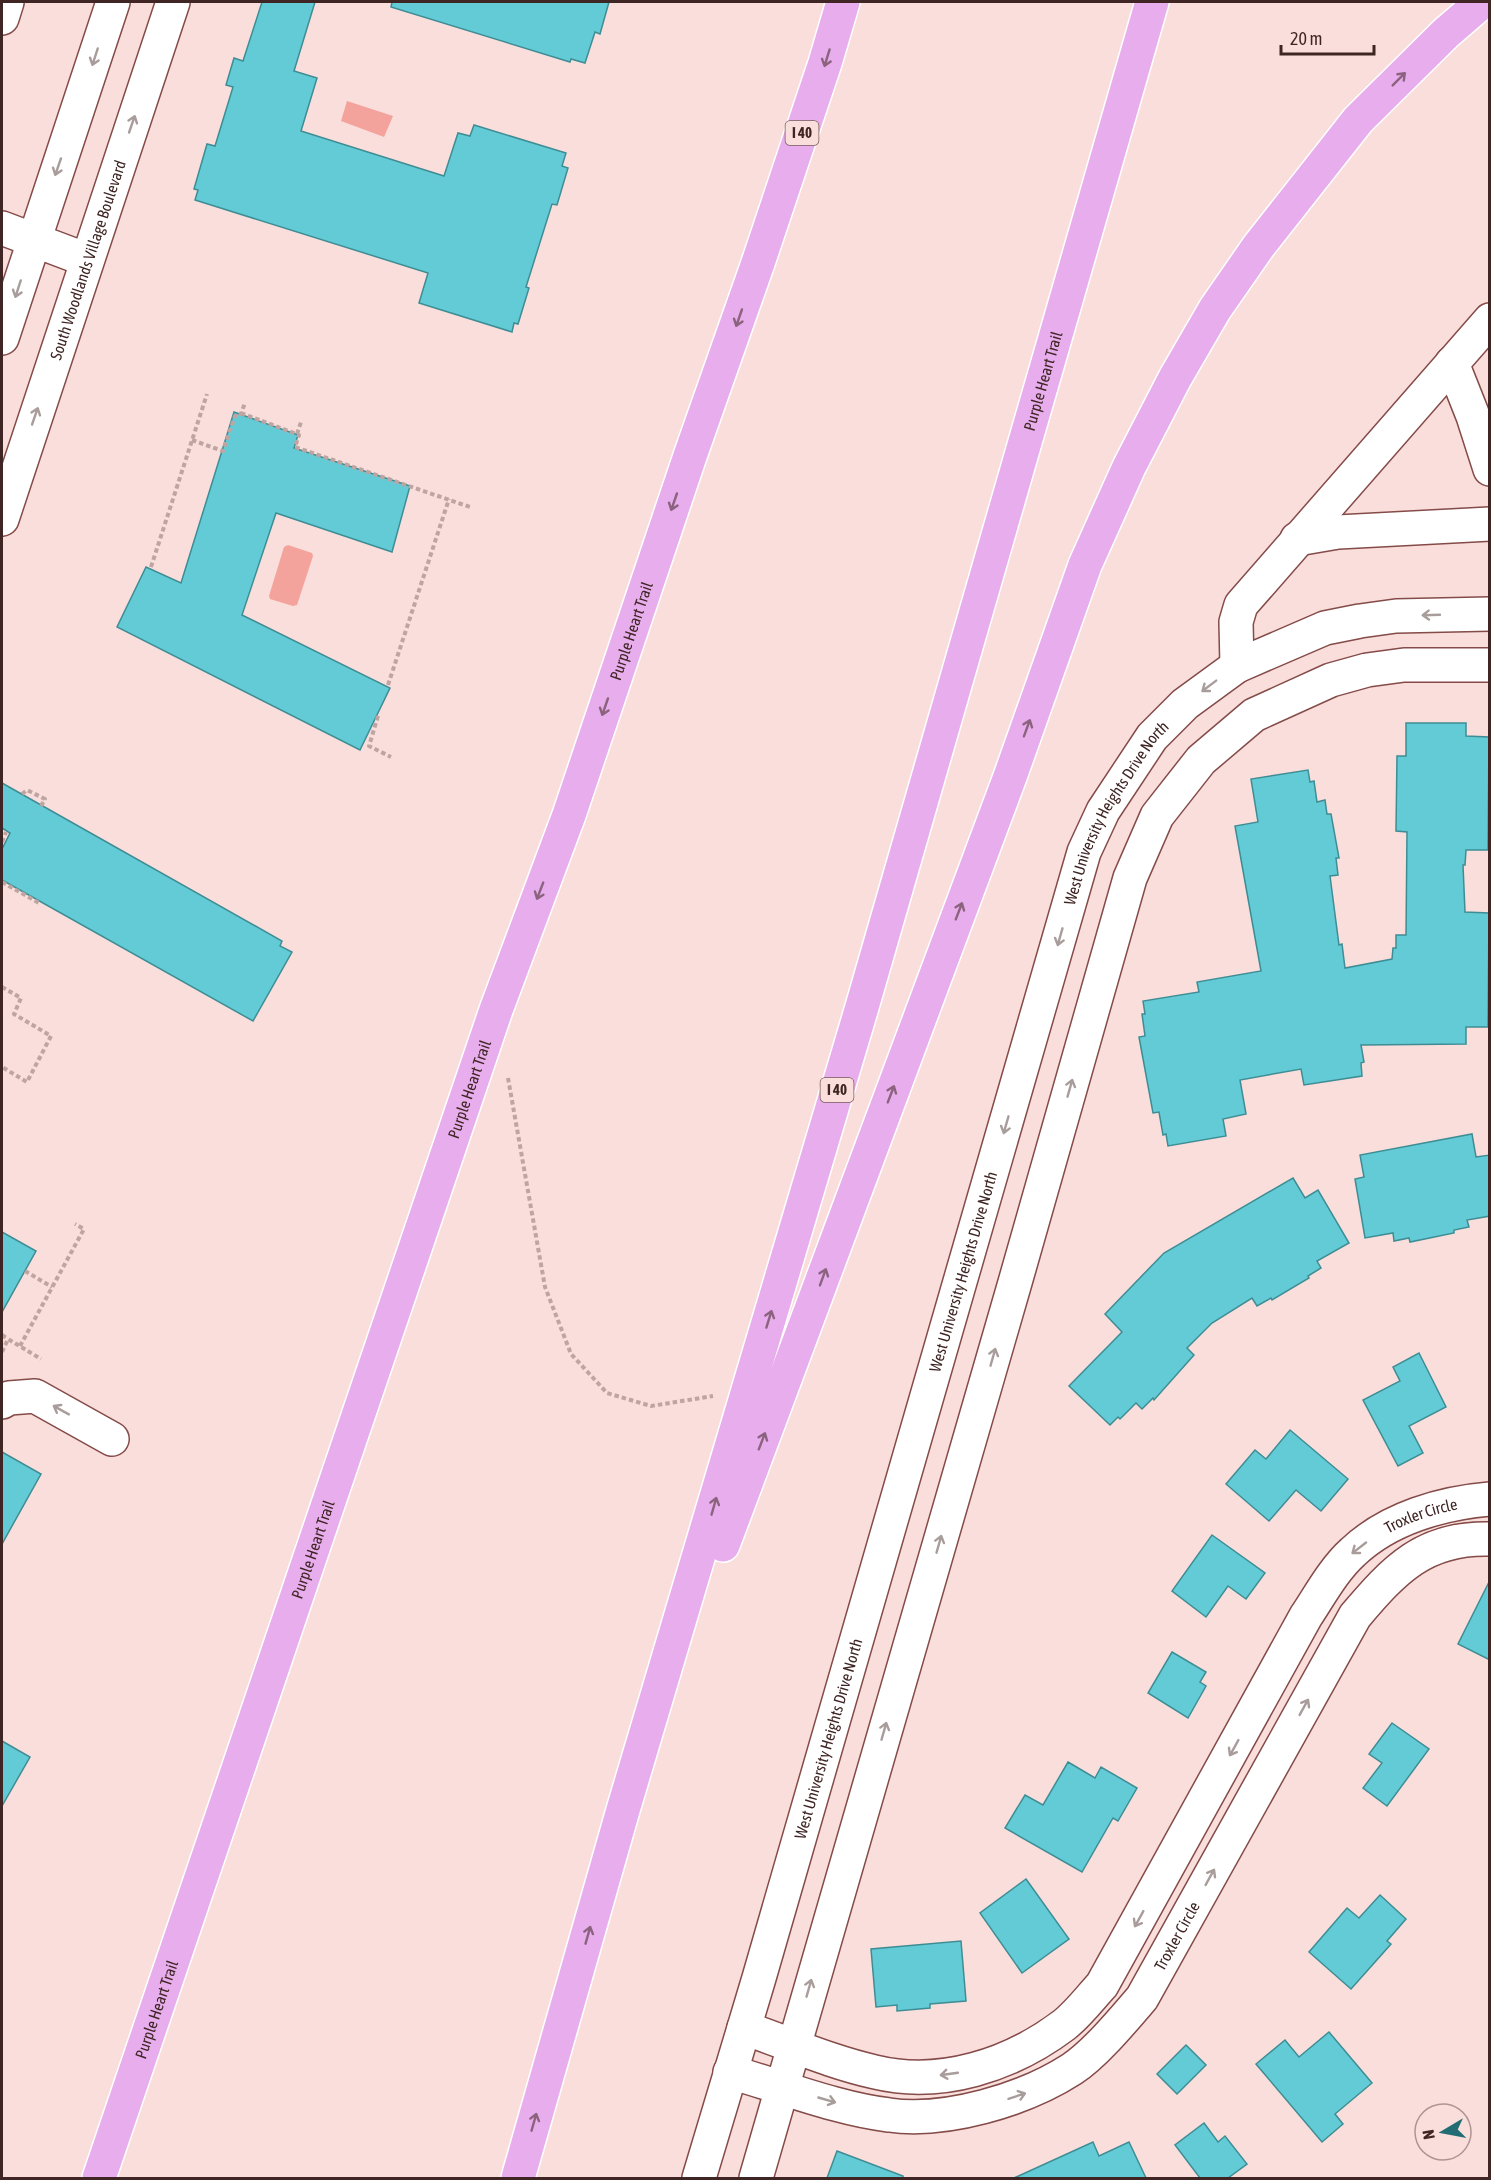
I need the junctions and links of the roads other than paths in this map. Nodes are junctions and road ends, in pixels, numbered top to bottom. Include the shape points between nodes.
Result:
1 (7, 2) edge
2 (113, 2) edge
3 (173, 2) edge
4 (843, 2) edge
5 (1152, 2) edge
6 (1482, 2) edge
7 (2, 18) edge
8 (2, 228) edge
9 (34, 240) junction
10 (87, 260) junction
11 (1490, 320) edge
12 (2, 338) edge
13 (1452, 363) junction
14 (1490, 470) edge
15 (2, 519) edge
16 (1490, 524) edge
17 (1297, 539) junction
18 (1490, 614) edge
19 (1490, 665) edge
20 (1237, 666) junction
21 (2, 1402) edge
22 (112, 1439) dead end
23 (1490, 1499) edge
24 (1490, 1539) edge
25 (623, 1810) junction
26 (744, 2028) junction
27 (793, 2045) junction
28 (730, 2072) junction
29 (781, 2087) junction
30 (99, 2178) edge
31 (518, 2178) edge
32 (699, 2178) edge
33 (756, 2178) edge

1 - 7 street
2 -> 9 street
10 -> 3 street, South Woodlands Village Boulevard
4 -> 30 highway, Purple Heart Trail / I 40 via 758,263 568,815 496,1010
25 -> 5 highway, Purple Heart Trail / I 40 via 862,1007
25 -> 6 highway via 1011,774 1085,564 1129,467 1215,309 1258,247 1358,120
8 - 9 street
9 - 10 street
9 -> 12 street
15 -> 10 street, South Woodlands Village Boulevard
11 - 13 street
13 - 14 street
13 - 17 street
16 - 17 street via 1338,532
17 - 20 street via 1241,605 1236,622
18 -> 20 street, West University Heights Drive North via 1396,616 1348,623 1325,628
27 -> 19 street, West University Heights Drive North via 1130,878 1157,816 1201,760 1254,715 1301,692 1367,670 1404,665
20 -> 26 street, West University Heights Drive North via 1185,704 1152,737 1103,811 1084,852
22 -> 21 street via 35,1396
23 -> 27 street, Troxler Circle via 1463,1501 1409,1517 1352,1552 1306,1616 1102,1985 1065,2024 1021,2053 972,2071 928,2077 876,2073
29 -> 24 street, Troxler Circle via 857,2109 922,2117 980,2108 1032,2091 1074,2068 1142,1998 1355,1616 1402,1564 1453,1542
31 -> 25 highway, Purple Heart Trail / I 40
26 - 27 street, Troxler Circle
26 - 28 street, West University Heights Drive North
27 - 29 street, West University Heights Drive North
28 - 29 street, Troxler Circle
28 - 32 street, West University Heights Drive North
29 - 33 street, West University Heights Drive North

